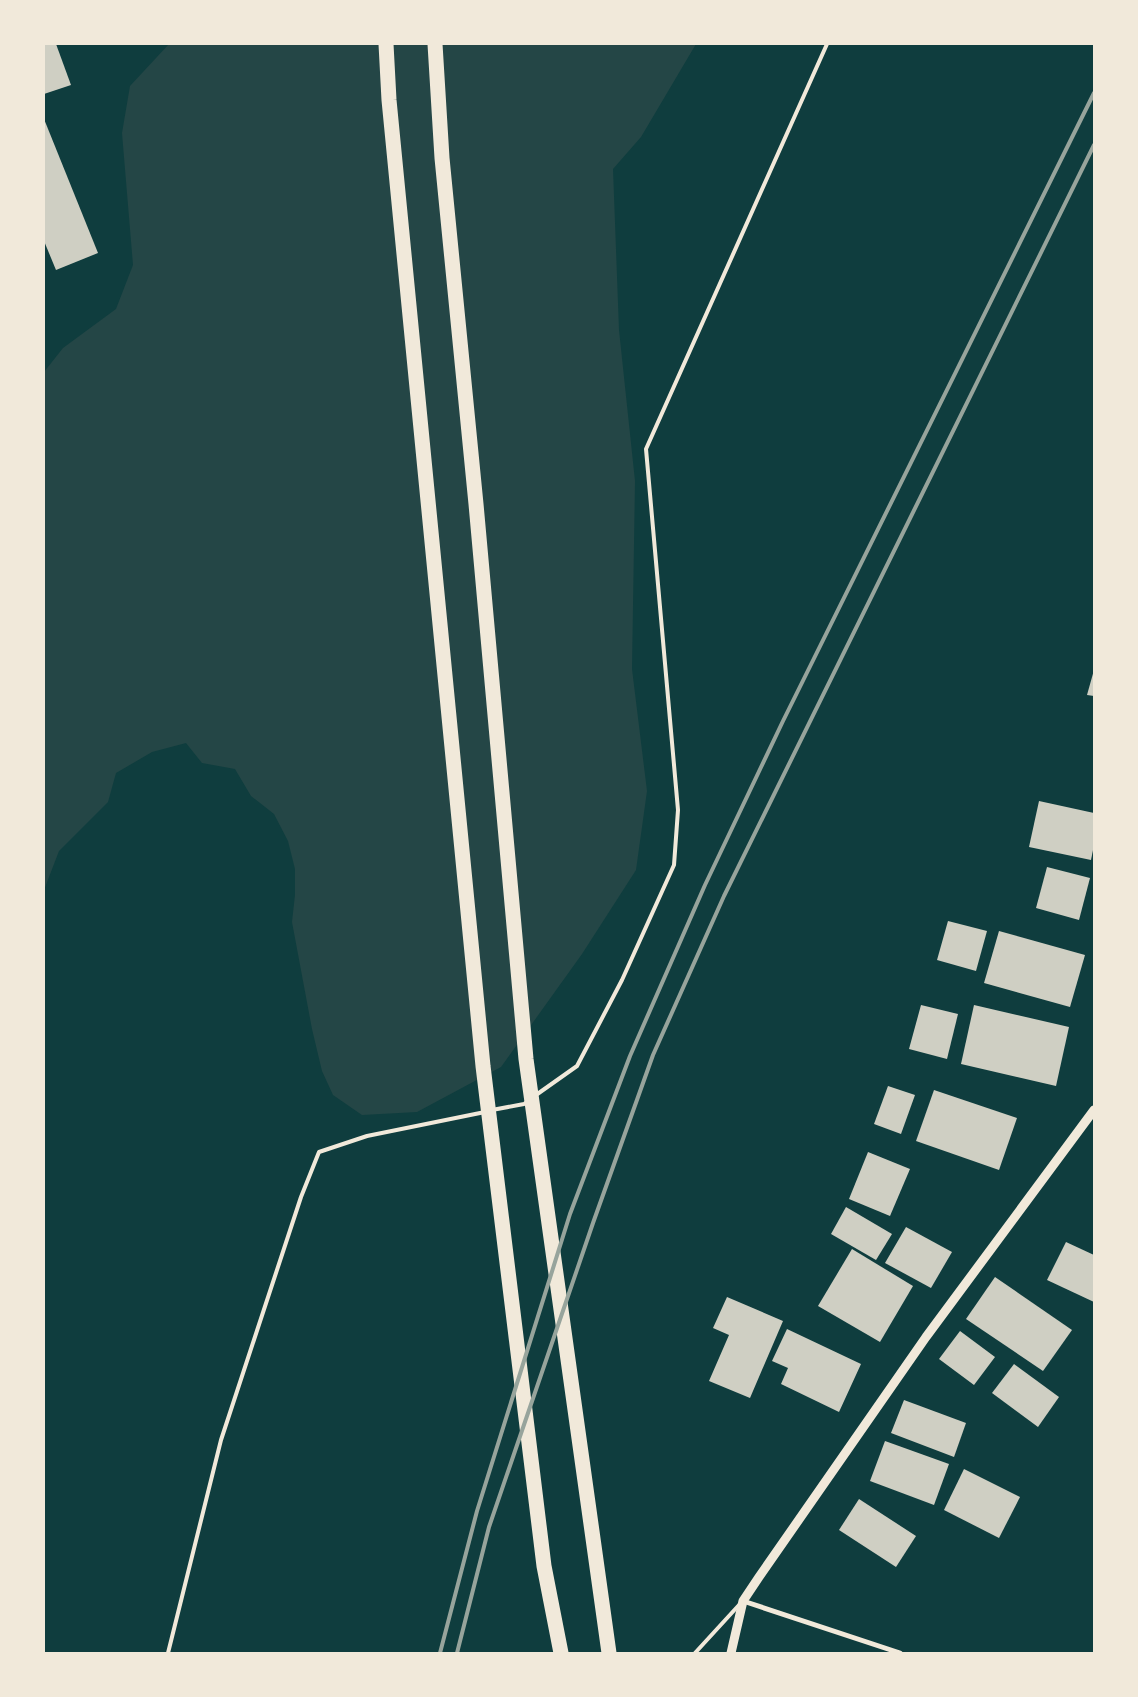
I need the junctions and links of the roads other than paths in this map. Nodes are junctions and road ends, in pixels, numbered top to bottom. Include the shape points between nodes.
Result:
1 (386, 44) edge
2 (435, 44) edge
3 (827, 44) edge
4 (1094, 1110) edge
5 (743, 1601) junction
6 (168, 1653) edge
7 (560, 1653) edge
8 (609, 1653) edge
9 (695, 1653) edge
10 (731, 1653) edge
11 (900, 1653) edge

1 - 7 highway via 483,1066 544,1566
2 - 8 highway via 442,158 526,1059
3 - 6 lane via 646,449 678,810 674,865 622,980 577,1066 524,1104 367,1136 319,1152 301,1197 221,1440
4 - 5 street via 926,1337
5 - 9 lane
5 - 10 street
5 - 11 street

